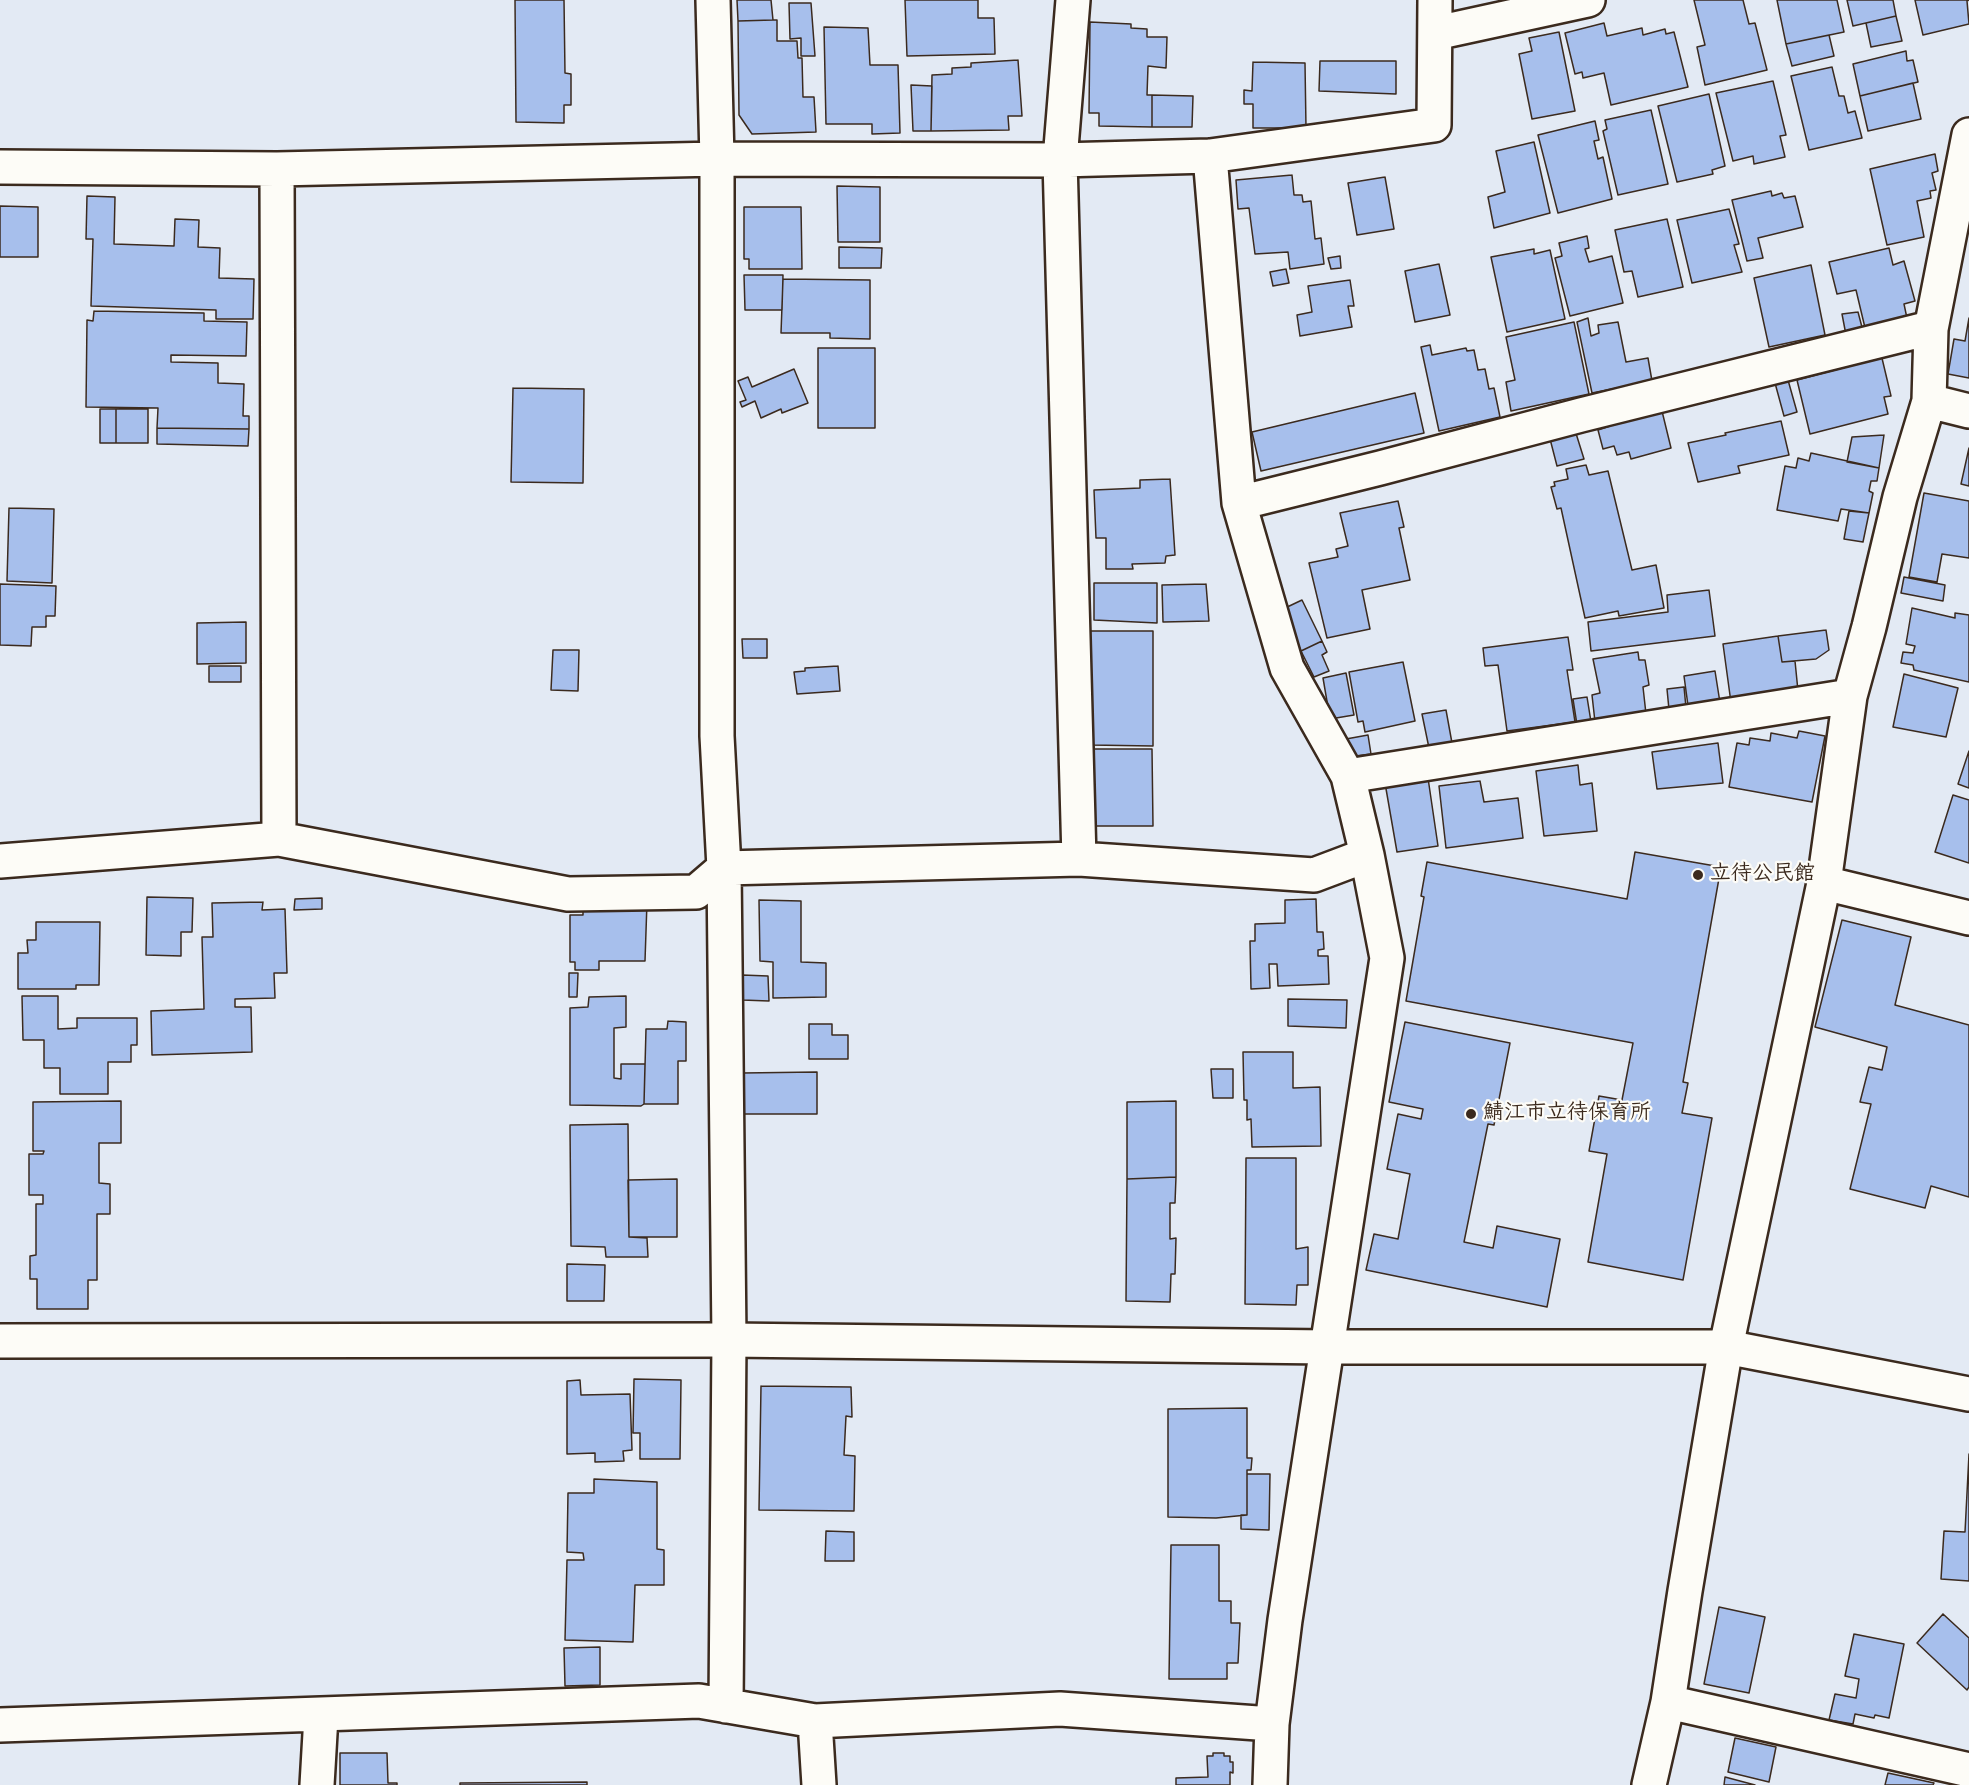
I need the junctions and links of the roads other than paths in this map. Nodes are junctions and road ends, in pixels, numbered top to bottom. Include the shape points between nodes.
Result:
1 (713, 0) edge
2 (1073, 0) edge
3 (1435, 0) edge
4 (1588, 0) edge
5 (1436, 33) junction
6 (1969, 135) edge
7 (1210, 156) junction
8 (717, 159) junction
9 (1060, 160) junction
10 (0, 167) edge
11 (277, 169) junction
12 (1931, 329) junction
13 (1929, 401) junction
14 (1969, 411) edge
15 (1239, 503) junction
16 (1850, 696) junction
17 (1348, 776) junction
18 (279, 839) junction
19 (1367, 855) junction
20 (1079, 859) junction
21 (0, 861) edge
22 (724, 868) junction
23 (1824, 883) junction
24 (1969, 918) edge
25 (729, 1340) junction
26 (0, 1341) edge
27 (1329, 1347) junction
28 (1726, 1347) junction
29 (1969, 1394) edge
30 (1668, 1702) junction
31 (726, 1706) junction
32 (321, 1716) junction
33 (815, 1721) junction
34 (1272, 1724) junction
35 (0, 1725) edge
36 (1961, 1774) edge
37 (317, 1785) edge
38 (819, 1785) edge
39 (1270, 1785) edge
40 (1649, 1785) edge

1 - 8 street
2 - 9 street
3 - 5 street
4 - 5 street
5 - 7 street via 1434,125
6 - 12 street
7 - 9 street
7 - 15 street
8 - 9 street
8 - 11 street
8 - 22 street via 717,736
9 - 20 street
10 - 11 street
11 - 18 street
12 - 13 street
12 - 15 street
13 - 14 street
13 - 16 street via 1900,497
15 - 17 street via 1287,668
16 - 17 street
16 - 23 street
17 - 19 street
18 - 21 street
18 - 22 street via 568,894 696,892
19 - 20 street via 1314,875
19 - 27 street via 1387,958
20 - 22 street
22 - 25 street
23 - 24 street
23 - 28 street
25 - 26 street
25 - 27 street
25 - 31 street
27 - 28 street
27 - 34 street
28 - 29 street
28 - 30 street
30 - 36 street
30 - 40 street
31 - 32 street via 699,1701
31 - 33 street
32 - 35 street
32 - 37 street
33 - 34 street via 1060,1709
33 - 38 street
34 - 39 street

